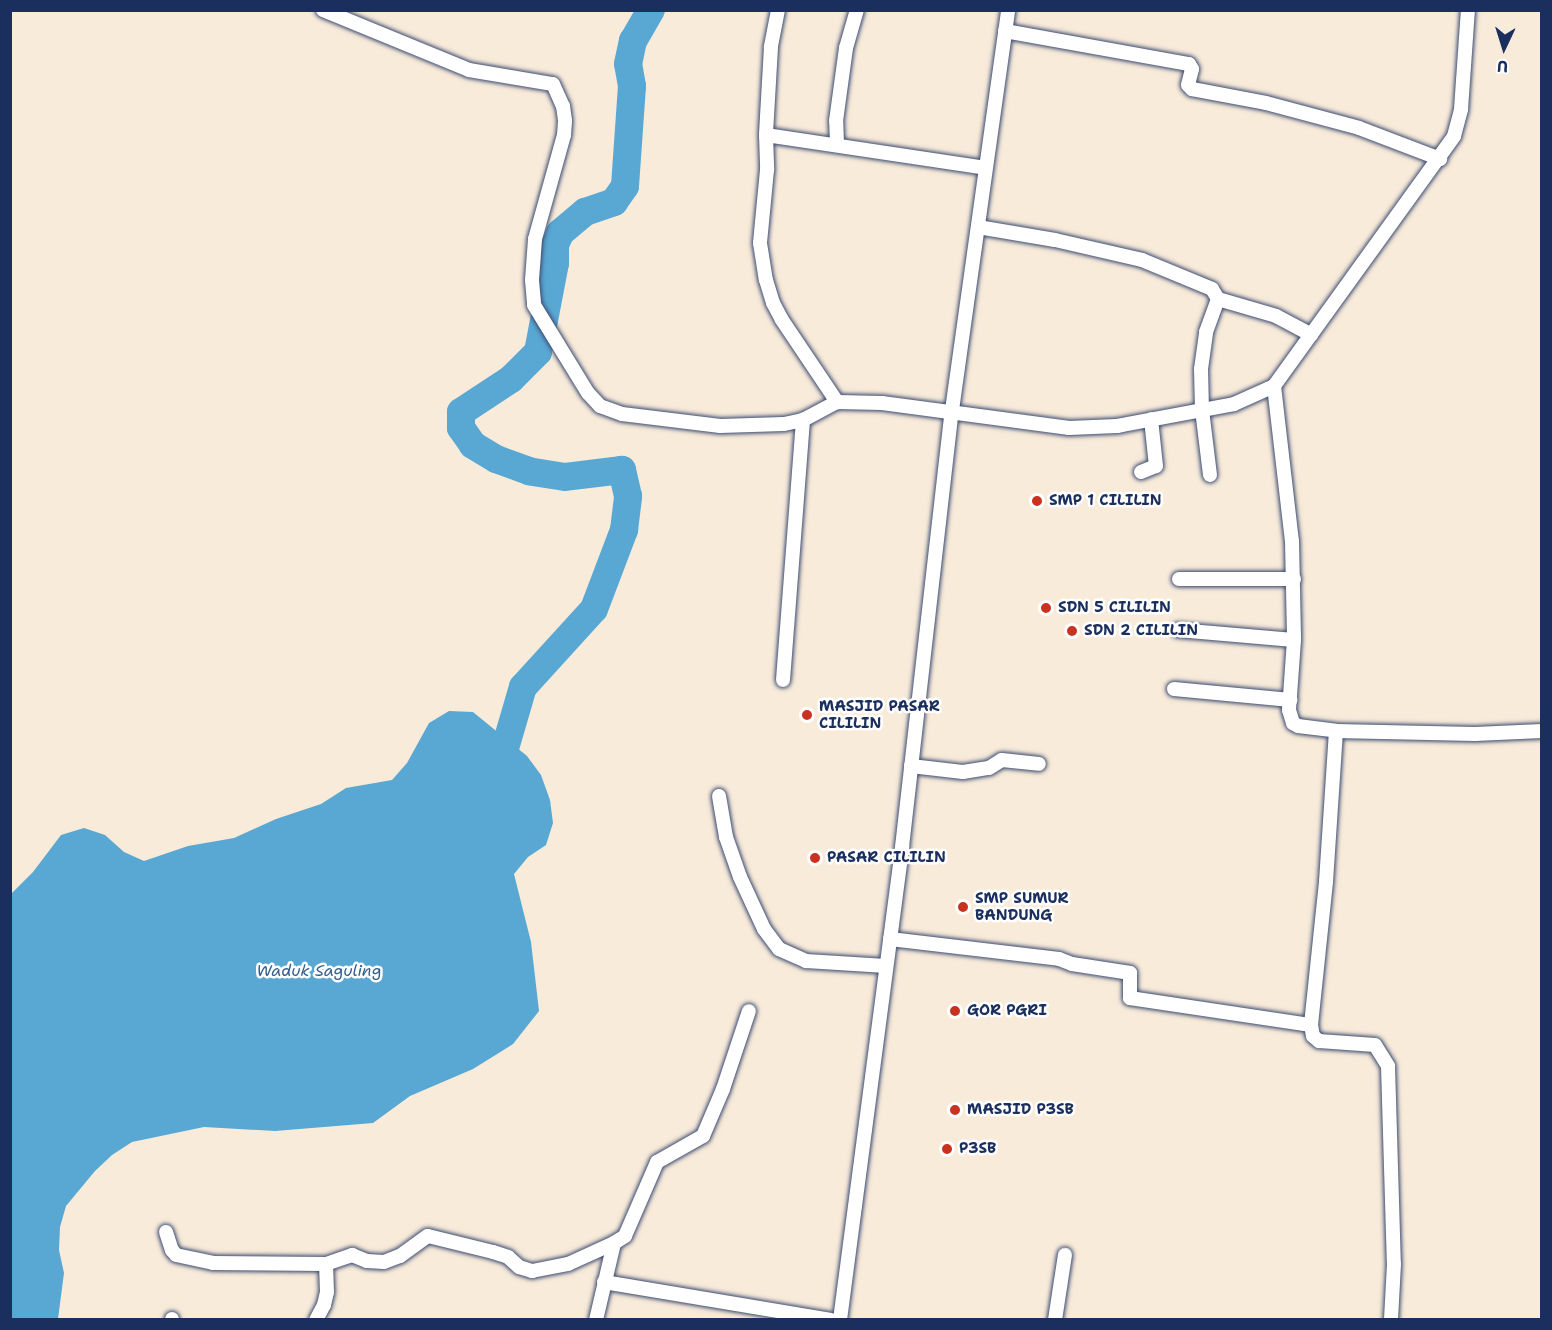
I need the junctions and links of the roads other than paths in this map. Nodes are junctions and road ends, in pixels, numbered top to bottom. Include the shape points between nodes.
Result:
1 (323, 10) edge
2 (778, 10) edge
3 (856, 10) edge
4 (1008, 10) edge
5 (1468, 10) edge
6 (1005, 31) junction
7 (766, 135) junction
8 (837, 144) junction
9 (1440, 159) junction
10 (986, 168) junction
11 (978, 227) junction
12 (1218, 299) junction
13 (1311, 335) junction
14 (1274, 386) junction
15 (837, 402) junction
16 (1202, 410) junction
17 (952, 411) junction
18 (1151, 419) junction
19 (803, 420) junction
20 (1142, 472) dead end
21 (1210, 475) dead end
22 (1179, 579) dead end
23 (1294, 579) junction
24 (1178, 630) dead end
25 (1294, 640) junction
26 (783, 680) dead end
27 (1174, 689) dead end
28 (1290, 700) junction
29 (1336, 731) junction
30 (1542, 731) edge
31 (1039, 764) dead end
32 (911, 766) junction
33 (718, 796) dead end
34 (890, 939) junction
35 (886, 966) junction
36 (749, 1011) dead end
37 (1311, 1025) junction
38 (166, 1232) dead end
39 (614, 1243) junction
40 (1065, 1255) dead end
41 (326, 1264) junction
42 (604, 1282) junction
43 (316, 1320) edge
44 (596, 1320) edge
45 (831, 1320) edge
46 (840, 1320) edge
47 (1055, 1320) edge
48 (1391, 1320) edge

1 - 19 street via 469,70 553,84 563,106 564,135 535,239 534,306 600,406 621,414 720,426
2 - 7 street via 771,47
3 - 8 street via 846,48
4 - 6 street
5 - 9 street via 1459,122
6 - 9 street via 1189,64 1192,69 1188,84 1192,89 1266,103 1359,128
6 - 10 street
7 - 8 street
7 - 15 street via 768,170 760,243 766,280 782,320
8 - 10 street
9 - 13 street
10 - 11 street
11 - 12 street via 1116,252 1212,289
11 - 17 street
12 - 13 street via 1276,316
12 - 16 street via 1202,350
13 - 14 street
14 - 16 street via 1234,404
14 - 23 street
15 - 17 street
15 - 19 street
16 - 18 street
16 - 21 street
17 - 18 street via 1069,429
17 - 32 street
18 - 20 street via 1156,466
19 - 26 street
22 - 23 street
23 - 25 street
24 - 25 street
25 - 28 street
27 - 28 street
28 - 29 street via 1290,717 1298,726
29 - 30 street
29 - 37 street
31 - 32 street via 1002,760 988,768 963,772
32 - 34 street
33 - 35 street via 726,837 740,877 779,949 806,961
34 - 35 street
34 - 37 street via 1111,969 1130,973 1130,998
35 - 46 street
36 - 39 street via 703,1136 657,1162 625,1236
37 - 48 street via 1312,1036 1319,1041 1375,1045 1388,1066 1394,1264
38 - 41 street via 172,1250 182,1257 213,1263
39 - 41 street via 568,1264 532,1272 494,1252 429,1236 384,1262 352,1255
39 - 42 street
40 - 47 street
41 - 43 street via 327,1292
42 - 44 street
42 - 45 street

